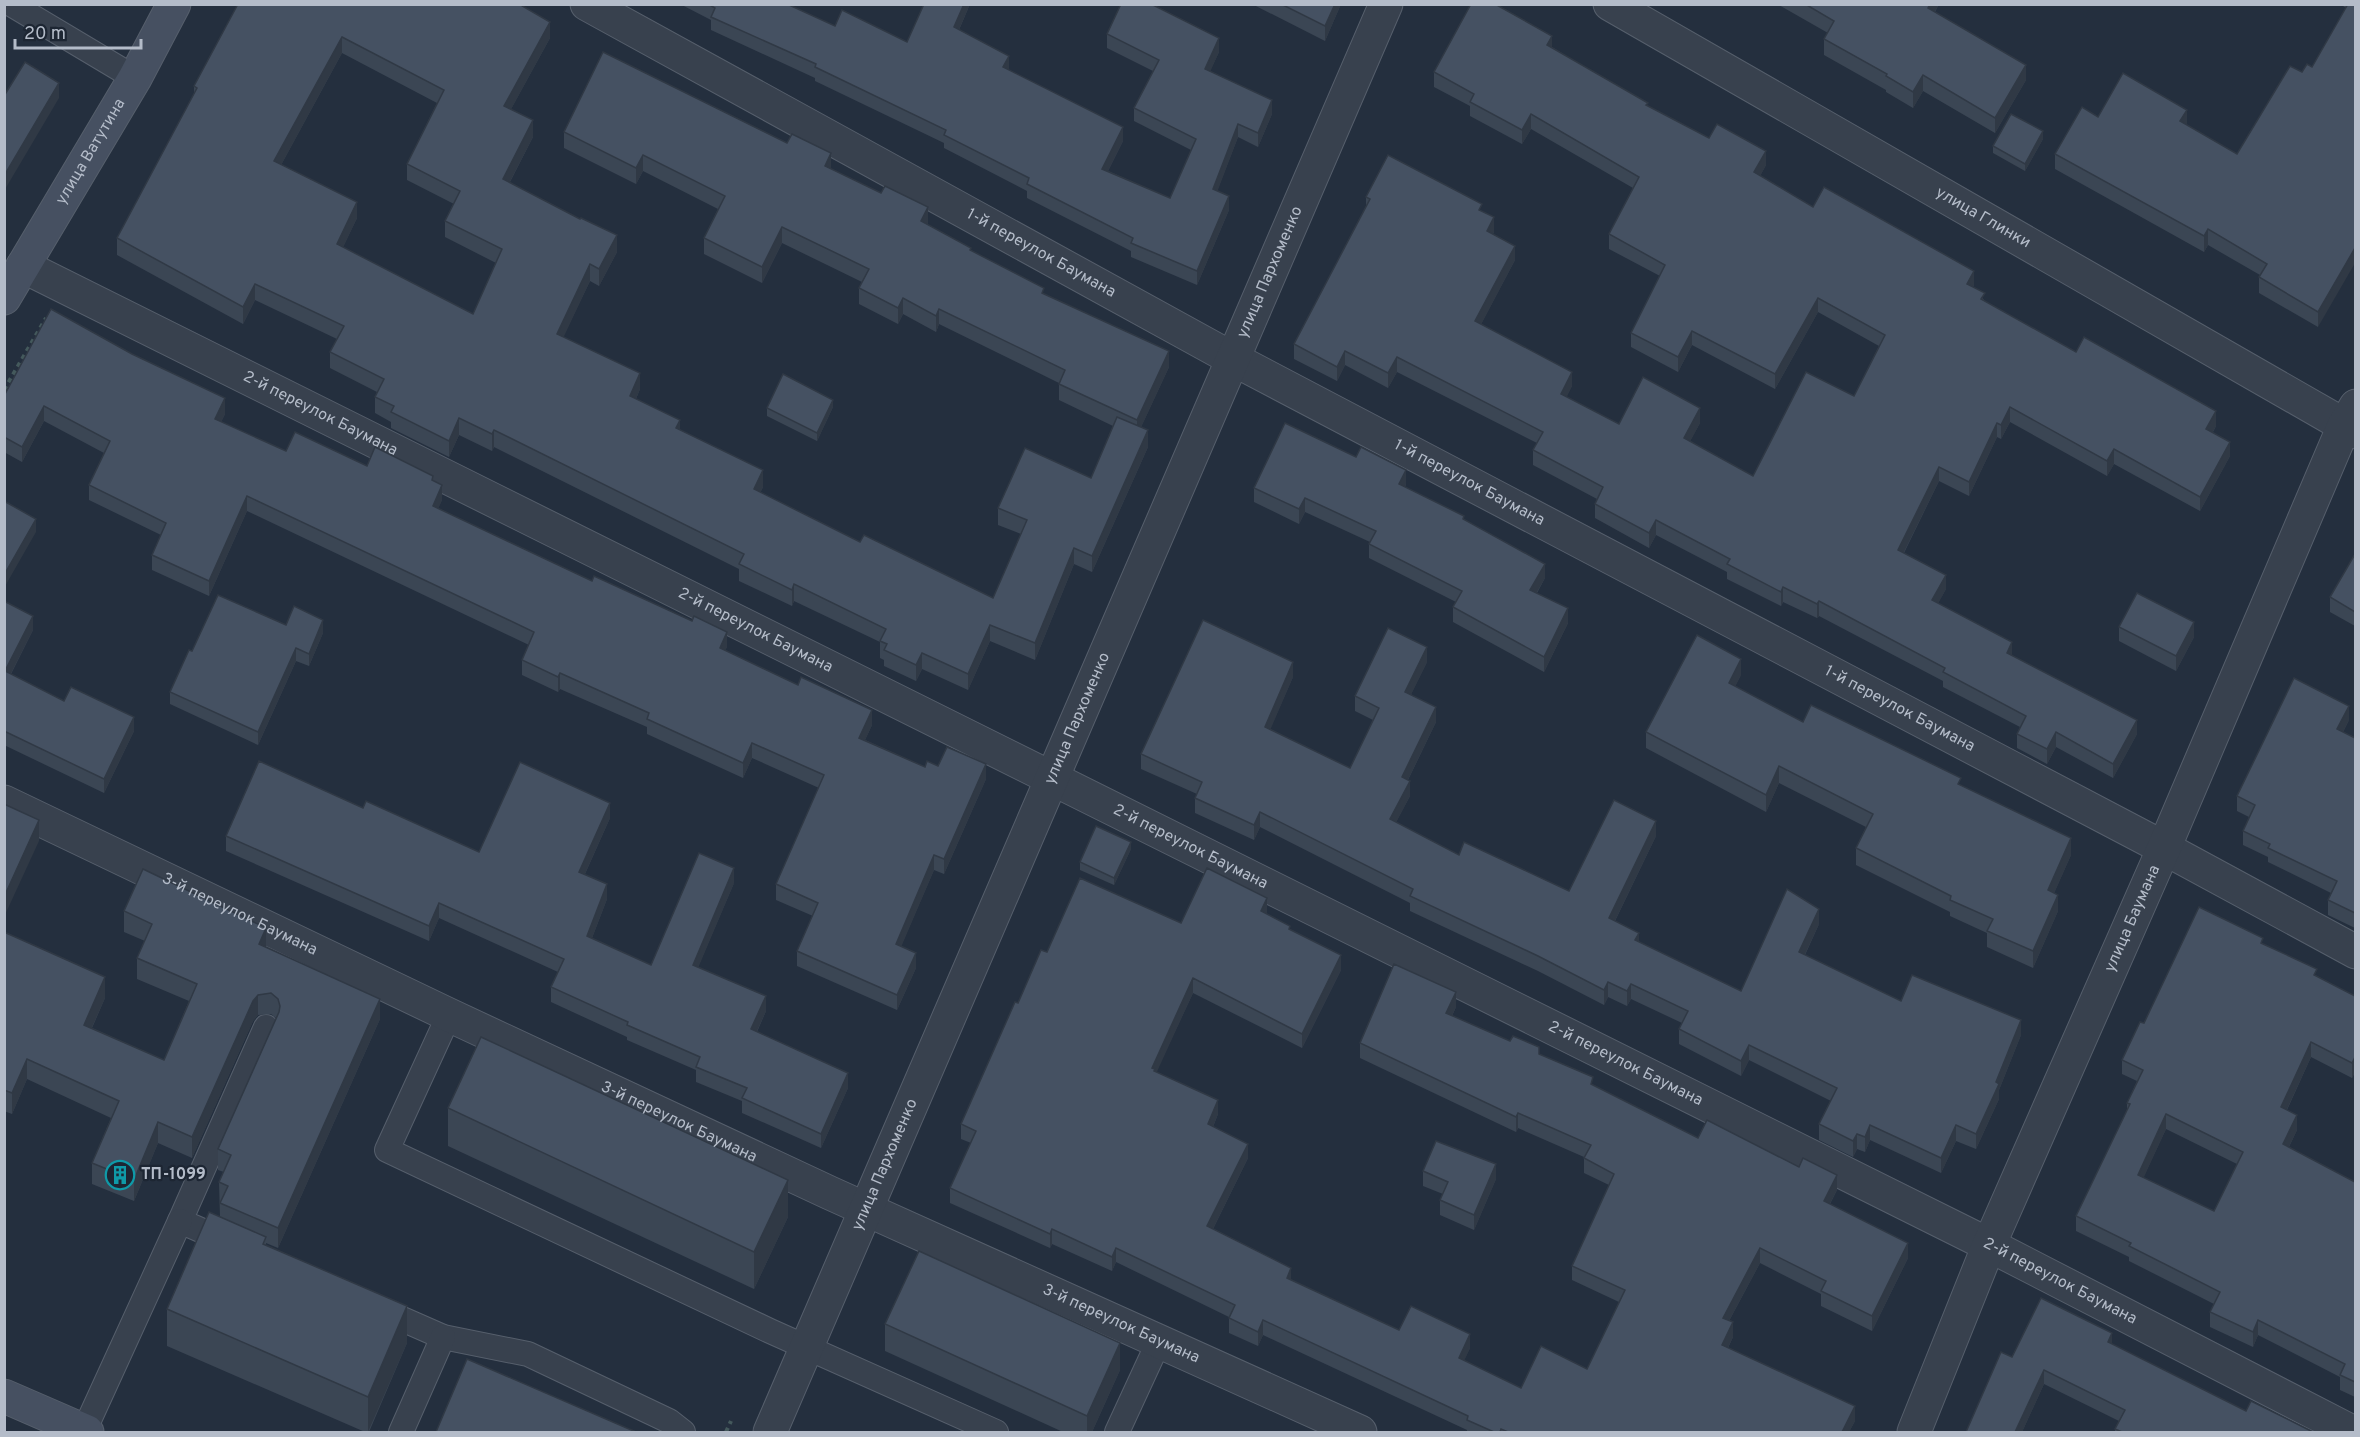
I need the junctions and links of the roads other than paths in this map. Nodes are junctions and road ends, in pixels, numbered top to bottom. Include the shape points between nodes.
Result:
1 (11, 4) edge
2 (174, 4) edge
3 (587, 4) edge
4 (1386, 4) edge
5 (1610, 4) edge
6 (135, 78) junction
7 (23, 266) junction
8 (4, 298) edge
9 (1233, 359) junction
10 (2352, 421) edge
11 (1050, 778) junction
12 (4, 802) edge
13 (2164, 848) junction
14 (2355, 952) edge
15 (449, 1015) junction
16 (266, 1027) dead end
17 (866, 1209) junction
18 (180, 1221) junction
19 (1989, 1245) junction
20 (246, 1250) edge
21 (356, 1299) edge
22 (443, 1337) junction
23 (1158, 1341) junction
24 (807, 1347) junction
25 (4, 1396) edge
26 (86, 1432) edge
27 (401, 1432) edge
28 (683, 1432) edge
29 (770, 1432) edge
30 (996, 1432) edge
31 (1117, 1432) edge
32 (1360, 1432) edge
33 (1914, 1432) edge
34 (2352, 1432) edge

1 - 6 lane
2 - 6 street, улица Ватутина
3 - 9 street, 1-й переулок Баумана
4 - 9 street, улица Пархоменко
5 - 10 street, улица Глинки
6 - 7 street, улица Ватутина
7 - 8 street, улица Ватутина
7 - 11 street, 2-й переулок Баумана
9 - 11 street, улица Пархоменко
9 - 13 street, 1-й переулок Баумана
10 - 13 street, улица Баумана
11 - 17 street, улица Пархоменко
11 - 19 street, 2-й переулок Баумана
12 - 15 street, 3-й переулок Баумана
13 - 14 street, 1-й переулок Баумана
13 - 19 street, улица Баумана
15 - 17 street, 3-й переулок Баумана
15 - 24 lane via 387,1150
16 - 18 lane
17 - 23 street, 3-й переулок Баумана
17 - 24 street, улица Пархоменко
18 - 20 lane
18 - 26 lane
19 - 33 street, улица Баумана
19 - 34 street, 2-й переулок Баумана
21 - 22 lane
22 - 27 lane
22 - 28 lane via 528,1354 669,1421
23 - 31 lane
23 - 32 street, 3-й переулок Баумана
24 - 29 street, улица Пархоменко
24 - 30 lane
25 - 26 street

